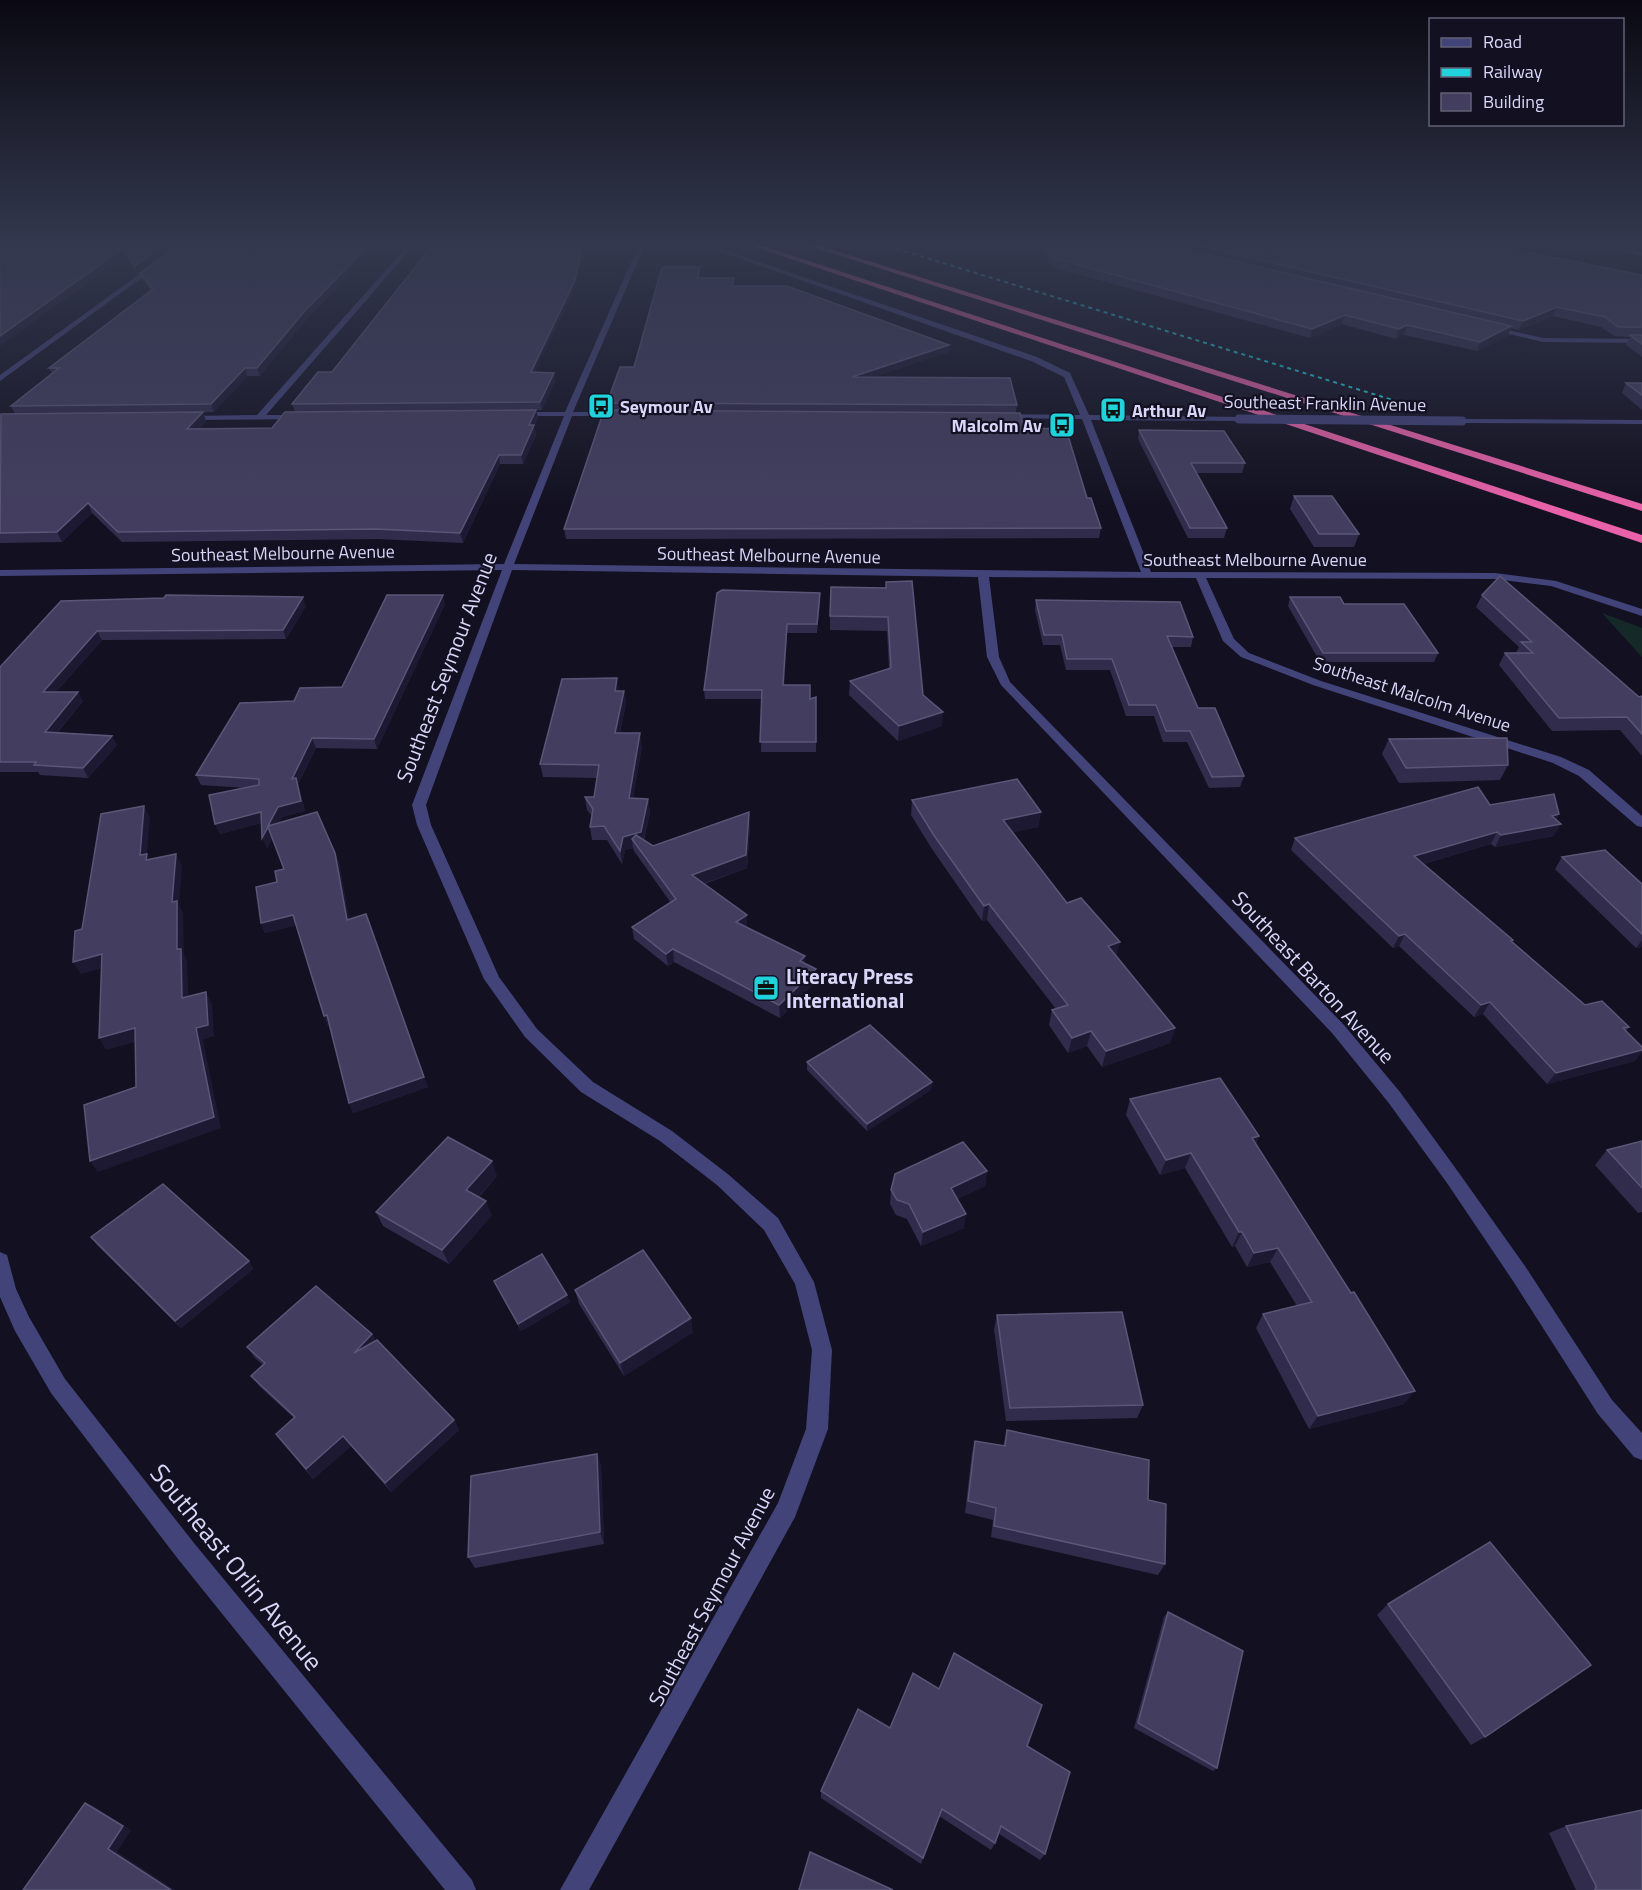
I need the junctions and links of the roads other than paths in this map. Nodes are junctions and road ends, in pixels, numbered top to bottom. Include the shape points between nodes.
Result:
1 (67, 330) edge
2 (336, 330) edge
3 (605, 330) edge
4 (950, 330) edge
5 (1011, 330) edge
6 (1080, 330) edge
7 (1500, 330) edge
8 (1642, 341) edge
9 (0, 379) edge
10 (506, 414) edge
11 (568, 414) junction
12 (627, 414) edge
13 (986, 416) edge
14 (307, 417) edge
15 (1087, 417) junction
16 (177, 418) edge
17 (259, 418) junction
18 (1642, 422) edge
19 (1642, 508) edge
20 (1642, 539) edge
21 (508, 567) junction
22 (0, 573) edge
23 (983, 574) junction
24 (1147, 575) junction
25 (1200, 575) junction
26 (1642, 613) edge
27 (1642, 823) edge
28 (0, 1261) edge
29 (1642, 1449) edge
30 (462, 1890) edge
31 (574, 1890) edge

1 - 9 street
2 - 17 street
3 - 11 street, Southeast Seymour Avenue
4 - 15 street via 1054,366 1067,375
5 - 20 highway
6 - 19 highway
7 - 8 street via 1544,340
10 - 11 street
11 - 12 street
11 - 21 street, Southeast Seymour Avenue
13 - 15 street, Southeast Franklin Avenue
14 - 17 street
15 - 18 street, Southeast Franklin Avenue, bridge
15 - 24 street
16 - 17 street
21 - 22 street, Southeast Melbourne Avenue
21 - 23 street, Southeast Melbourne Avenue
21 - 31 street, Southeast Seymour Avenue via 424,787 419,805 424,825 492,979 531,1033 587,1087 666,1136 771,1224 804,1282 822,1350 817,1430 787,1509
23 - 24 street, Southeast Melbourne Avenue
23 - 29 street, Southeast Barton Avenue via 993,657 1005,683 1338,1029 1453,1178 1605,1407
24 - 25 street, Southeast Melbourne Avenue
25 - 26 street, Southeast Melbourne Avenue via 1495,576 1537,580
25 - 27 street, Southeast Malcolm Avenue via 1229,641 1245,655 1317,683 1557,760 1584,773
28 - 30 street, Southeast Orlin Avenue via 6,1289 22,1324 65,1396

